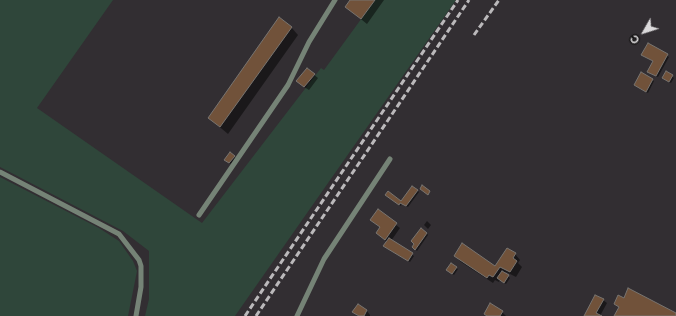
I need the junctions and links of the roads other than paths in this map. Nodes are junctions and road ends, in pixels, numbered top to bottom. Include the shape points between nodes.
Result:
1 (335, 0) edge
2 (390, 159) dead end
3 (0, 172) edge
4 (199, 215) dead end
5 (136, 316) edge
6 (298, 316) edge

1 - 4 lane via 309,42 288,85
2 - 6 lane via 324,259
3 - 5 lane via 119,234 141,266 141,287

